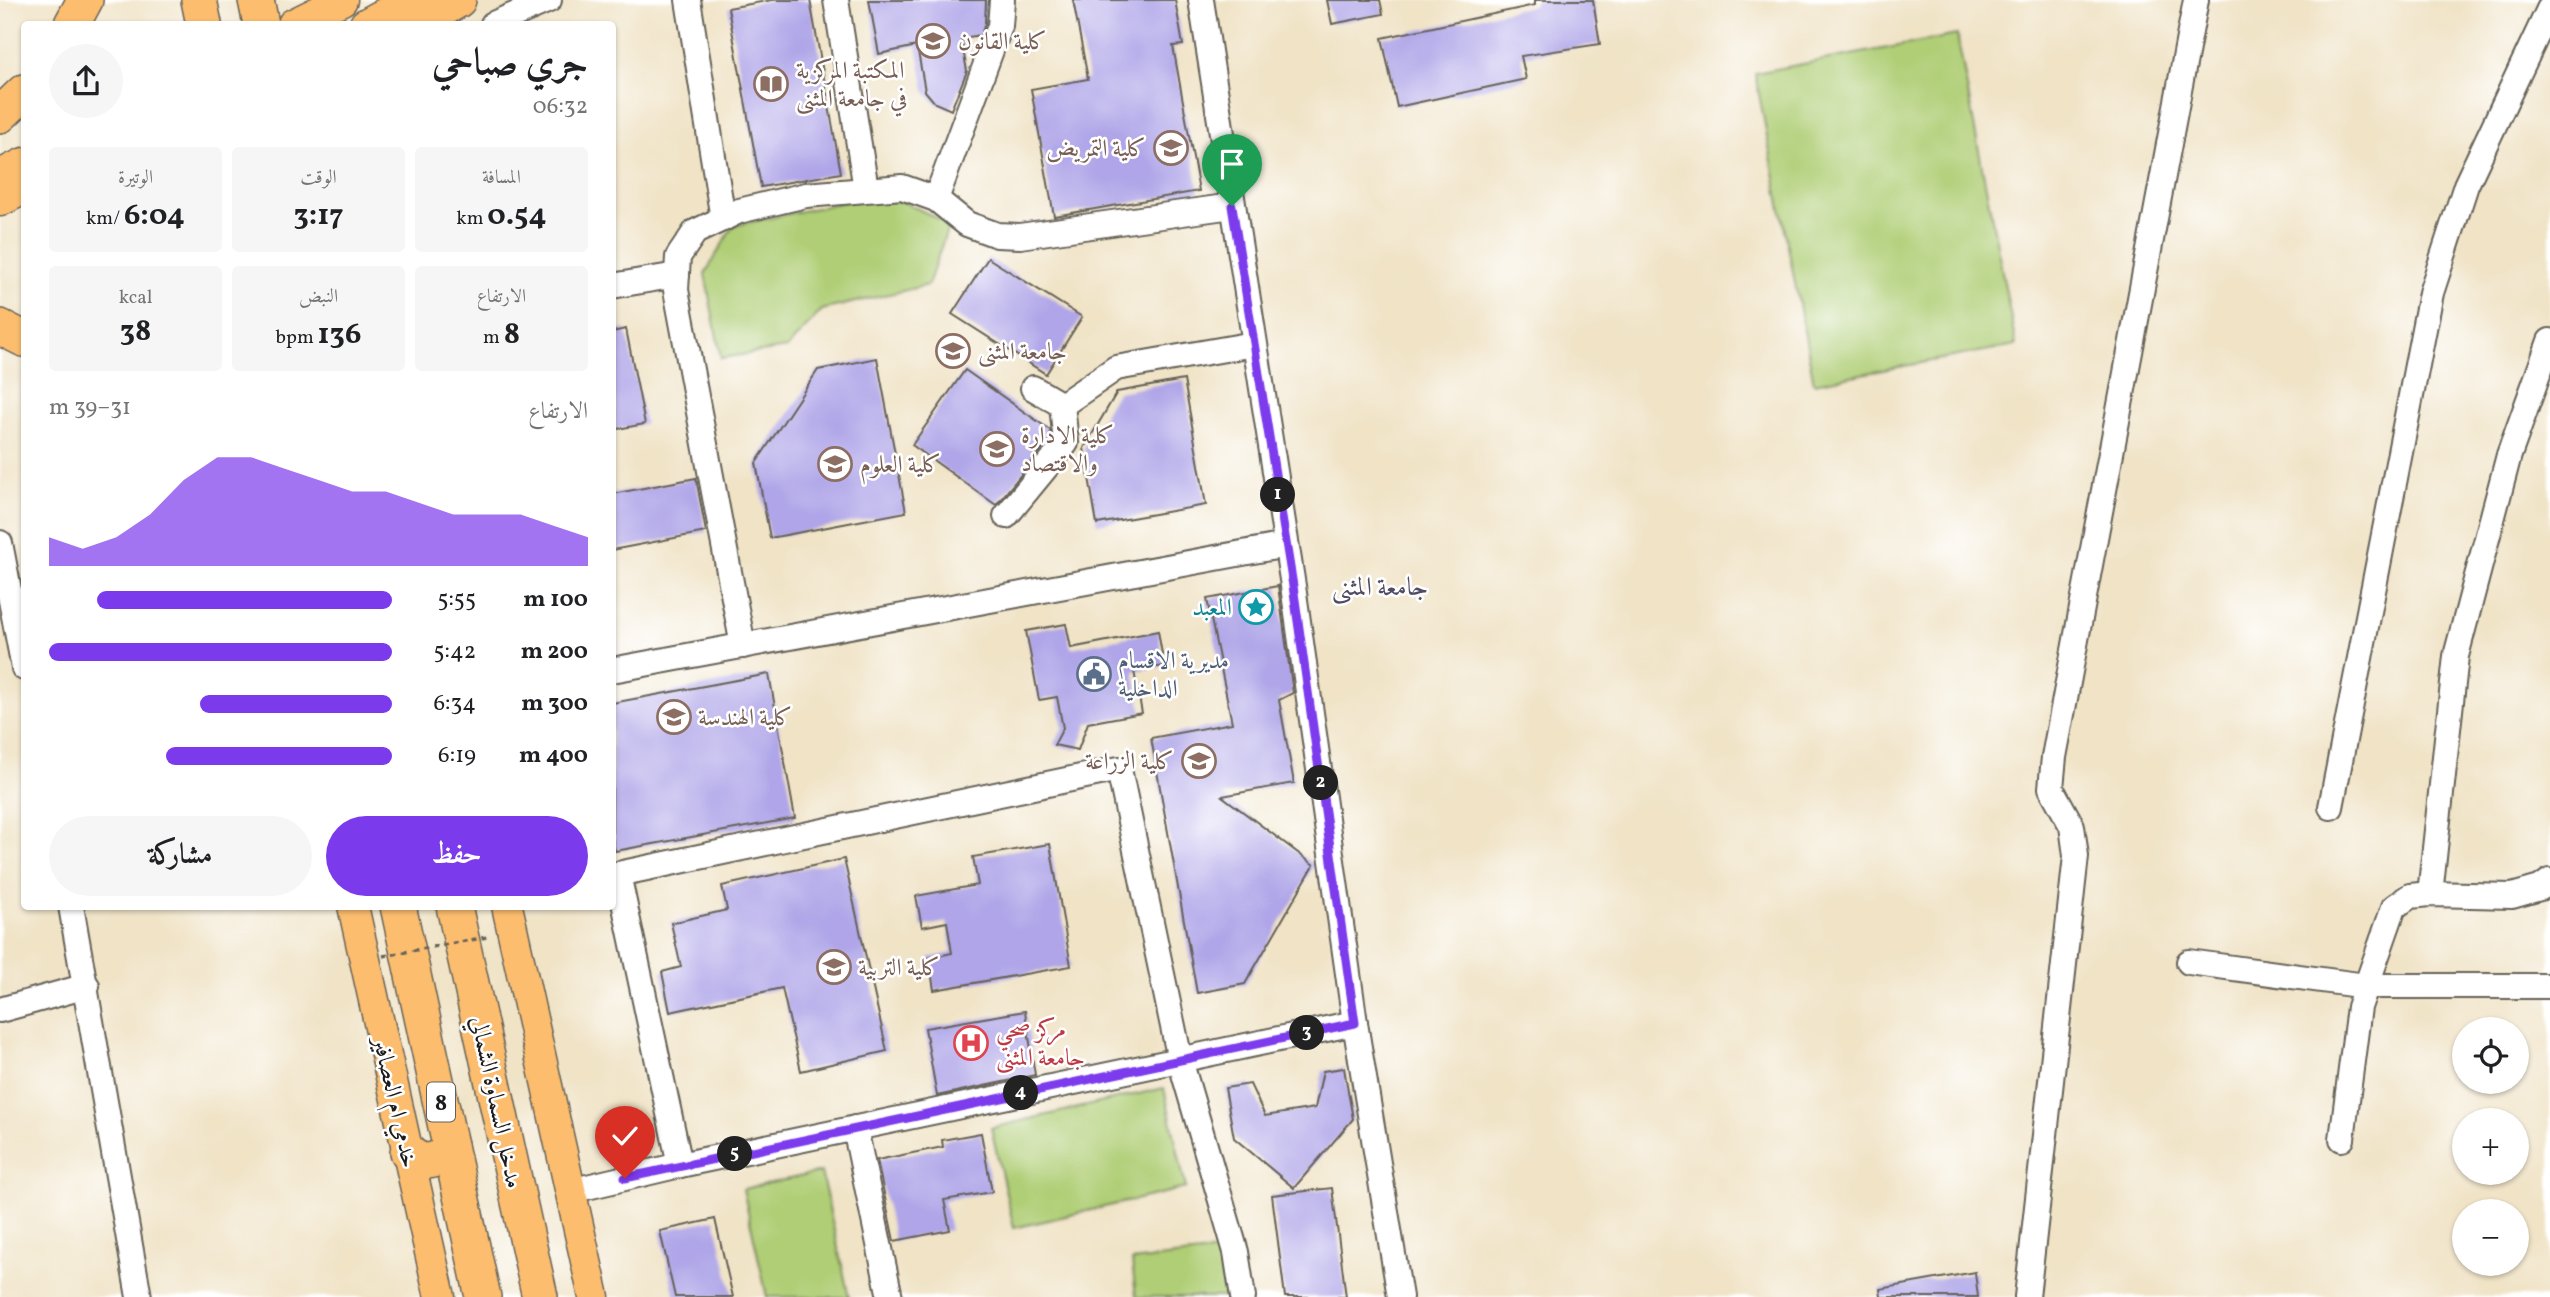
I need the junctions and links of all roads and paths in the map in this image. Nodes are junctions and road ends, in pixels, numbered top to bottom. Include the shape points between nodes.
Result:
1 (85, 0) edge
2 (199, 0) edge
3 (256, 0) edge
4 (342, 0) edge
5 (409, 0) edge
6 (458, 0) edge
7 (549, 0) edge
8 (688, 0) edge
9 (836, 0) edge
10 (1002, 0) edge
11 (1201, 0) edge
12 (2196, 0) edge
13 (2550, 7) edge
14 (74, 21) edge
15 (203, 21) edge
16 (260, 21) edge
17 (300, 21) edge
18 (370, 21) edge
19 (422, 21) edge
20 (501, 21) edge
21 (21, 95) edge
22 (0, 115) edge
23 (21, 164) edge
24 (0, 175) edge
25 (866, 189) junction
26 (21, 190) edge
27 (936, 199) junction
28 (0, 201) edge
29 (1232, 206) junction
30 (723, 219) junction
31 (677, 275) junction
32 (616, 285) edge
33 (0, 327) edge
34 (21, 338) edge
35 (2550, 341) edge
36 (1254, 344) junction
37 (1033, 388) dead end
38 (1062, 405) junction
39 (1006, 516) dead end
40 (0, 543) edge
41 (1286, 545) junction
42 (743, 646) junction
43 (21, 652) edge
44 (616, 669) edge
45 (2331, 807) dead end
46 (2550, 881) edge
47 (2430, 894) junction
48 (72, 910) edge
49 (354, 910) edge
50 (399, 910) edge
51 (455, 910) edge
52 (508, 910) edge
53 (486, 937) dead end
54 (383, 956) dead end
55 (2189, 962) dead end
56 (87, 986) junction
57 (2366, 986) junction
58 (2550, 986) edge
59 (0, 1010) edge
60 (1355, 1023) junction
61 (1180, 1060) junction
62 (855, 1128) junction
63 (2342, 1139) dead end
64 (680, 1166) junction
65 (421, 1173) junction
66 (570, 1191) junction
67 (139, 1297) edge
68 (440, 1297) edge
69 (483, 1297) edge
70 (540, 1297) edge
71 (594, 1297) edge
72 (890, 1297) edge
73 (1243, 1297) edge
74 (1400, 1297) edge
75 (2027, 1297) edge

1 - 14 highway
2 - 15 highway
3 - 16 highway
4 - 17 main road
5 - 18 main road
6 - 19 highway
7 - 20 street
8 - 30 street
9 - 25 street
10 - 27 street via 1000,26
11 - 29 street
12 - 75 street via 2054,757 2051,789 2072,826 2076,856
13 - 45 street via 2466,185 2431,293
21 - 22 highway
23 - 24 main road
25 - 27 street via 902,187
25 - 30 street via 806,195
26 - 28 main road
27 - 29 street via 967,224 997,235 1020,236
29 - 36 street
30 - 31 street via 695,232 678,257
31 - 32 street
31 - 42 street via 676,290
33 - 34 highway
35 - 47 street via 2509,455 2456,656
36 - 38 street via 1116,368
36 - 41 street
37 - 38 street
38 - 39 street via 1066,443
40 - 43 street
41 - 42 street
41 - 60 street
42 - 44 street
46 - 47 street via 2512,896
47 - 57 street via 2410,896 2394,907
48 - 56 street
49 - 65 main road, خدمي ام العصافير
50 - 65 highway, 8 via 450,1145
51 - 70 highway, مدخل السماوة الشمالي / 8
52 - 66 main road
53 - 54 path, bridge
55 - 57 street
56 - 59 street
56 - 67 street
57 - 58 street
57 - 63 street
60 - 61 street
60 - 74 street
61 - 62 street
61 - 64 street via 1119,769 618,874
61 - 73 street via 1236,1252
62 - 64 street
62 - 72 street
64 - 66 street
65 - 68 main road, خدمي ام العصافير
65 - 69 highway, 8
66 - 71 main road

